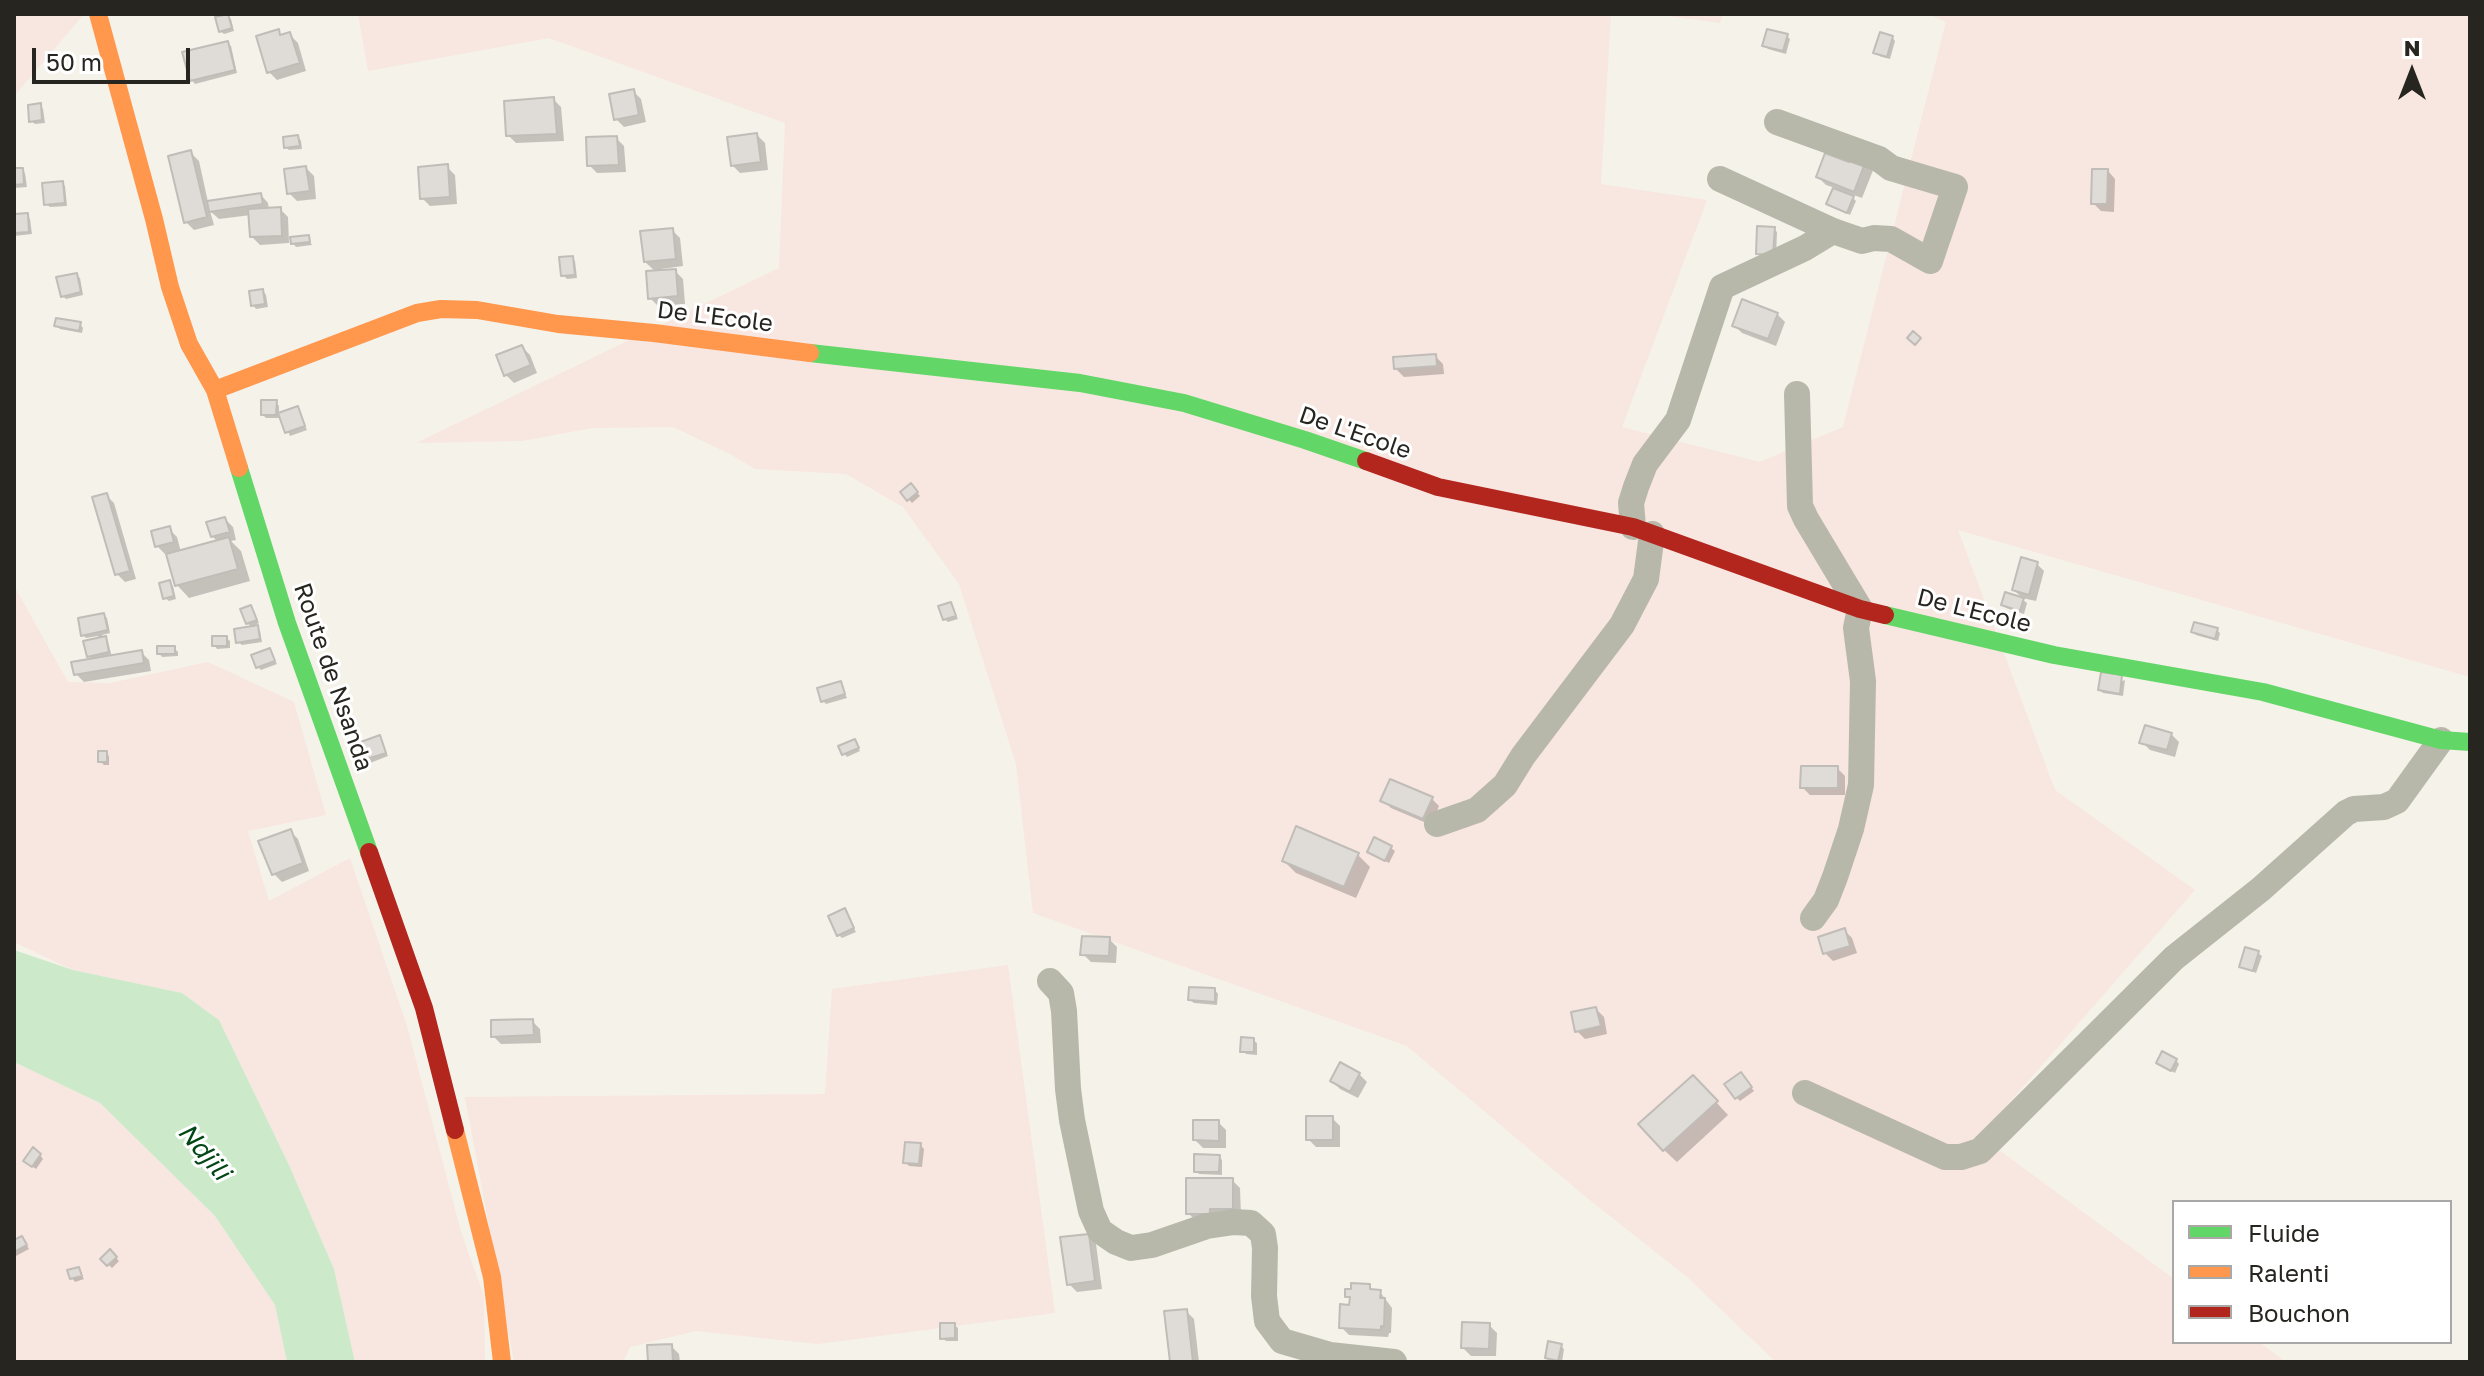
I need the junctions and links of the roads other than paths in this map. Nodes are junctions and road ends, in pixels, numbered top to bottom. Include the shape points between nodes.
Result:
1 (98, 14) edge
2 (1777, 122) dead end
3 (1720, 179) dead end
4 (1833, 231) junction
5 (215, 390) junction
6 (1797, 394) dead end
7 (1643, 531) junction
8 (1860, 609) junction
9 (2441, 740) junction
10 (2470, 742) edge
11 (1437, 824) dead end
12 (1813, 918) dead end
13 (1050, 981) dead end
14 (1805, 1093) dead end
15 (502, 1362) edge
16 (1394, 1362) edge

1 - 5 street, Route de Nsanda via 170,287 189,344
2 - 4 street via 1891,168 1955,187 1930,261 1891,239 1862,241
3 - 4 street
4 - 7 street via 1722,287 1678,420 1645,464 1636,487 1631,503
5 - 7 street, De L'Ecole via 417,313 477,310 558,324 1080,383 1184,403 1438,487
5 - 15 street, Route de Nsanda via 287,623 424,1008 492,1277
6 - 8 street via 1800,506
7 - 8 street, De L'Ecole
7 - 11 street via 1646,579 1622,625 1505,785 1477,810
8 - 9 street, De L'Ecole via 2054,655 2263,692
8 - 12 street via 1856,628 1863,681 1861,785 1835,877
9 - 10 street, De L'Ecole
9 - 14 street via 2397,801 2346,813 2174,958 1980,1151 1945,1157
13 - 16 street via 1061,993 1072,1120 1100,1231 1131,1248 1207,1226 1251,1223 1263,1234 1267,1321 1282,1341 1330,1355

